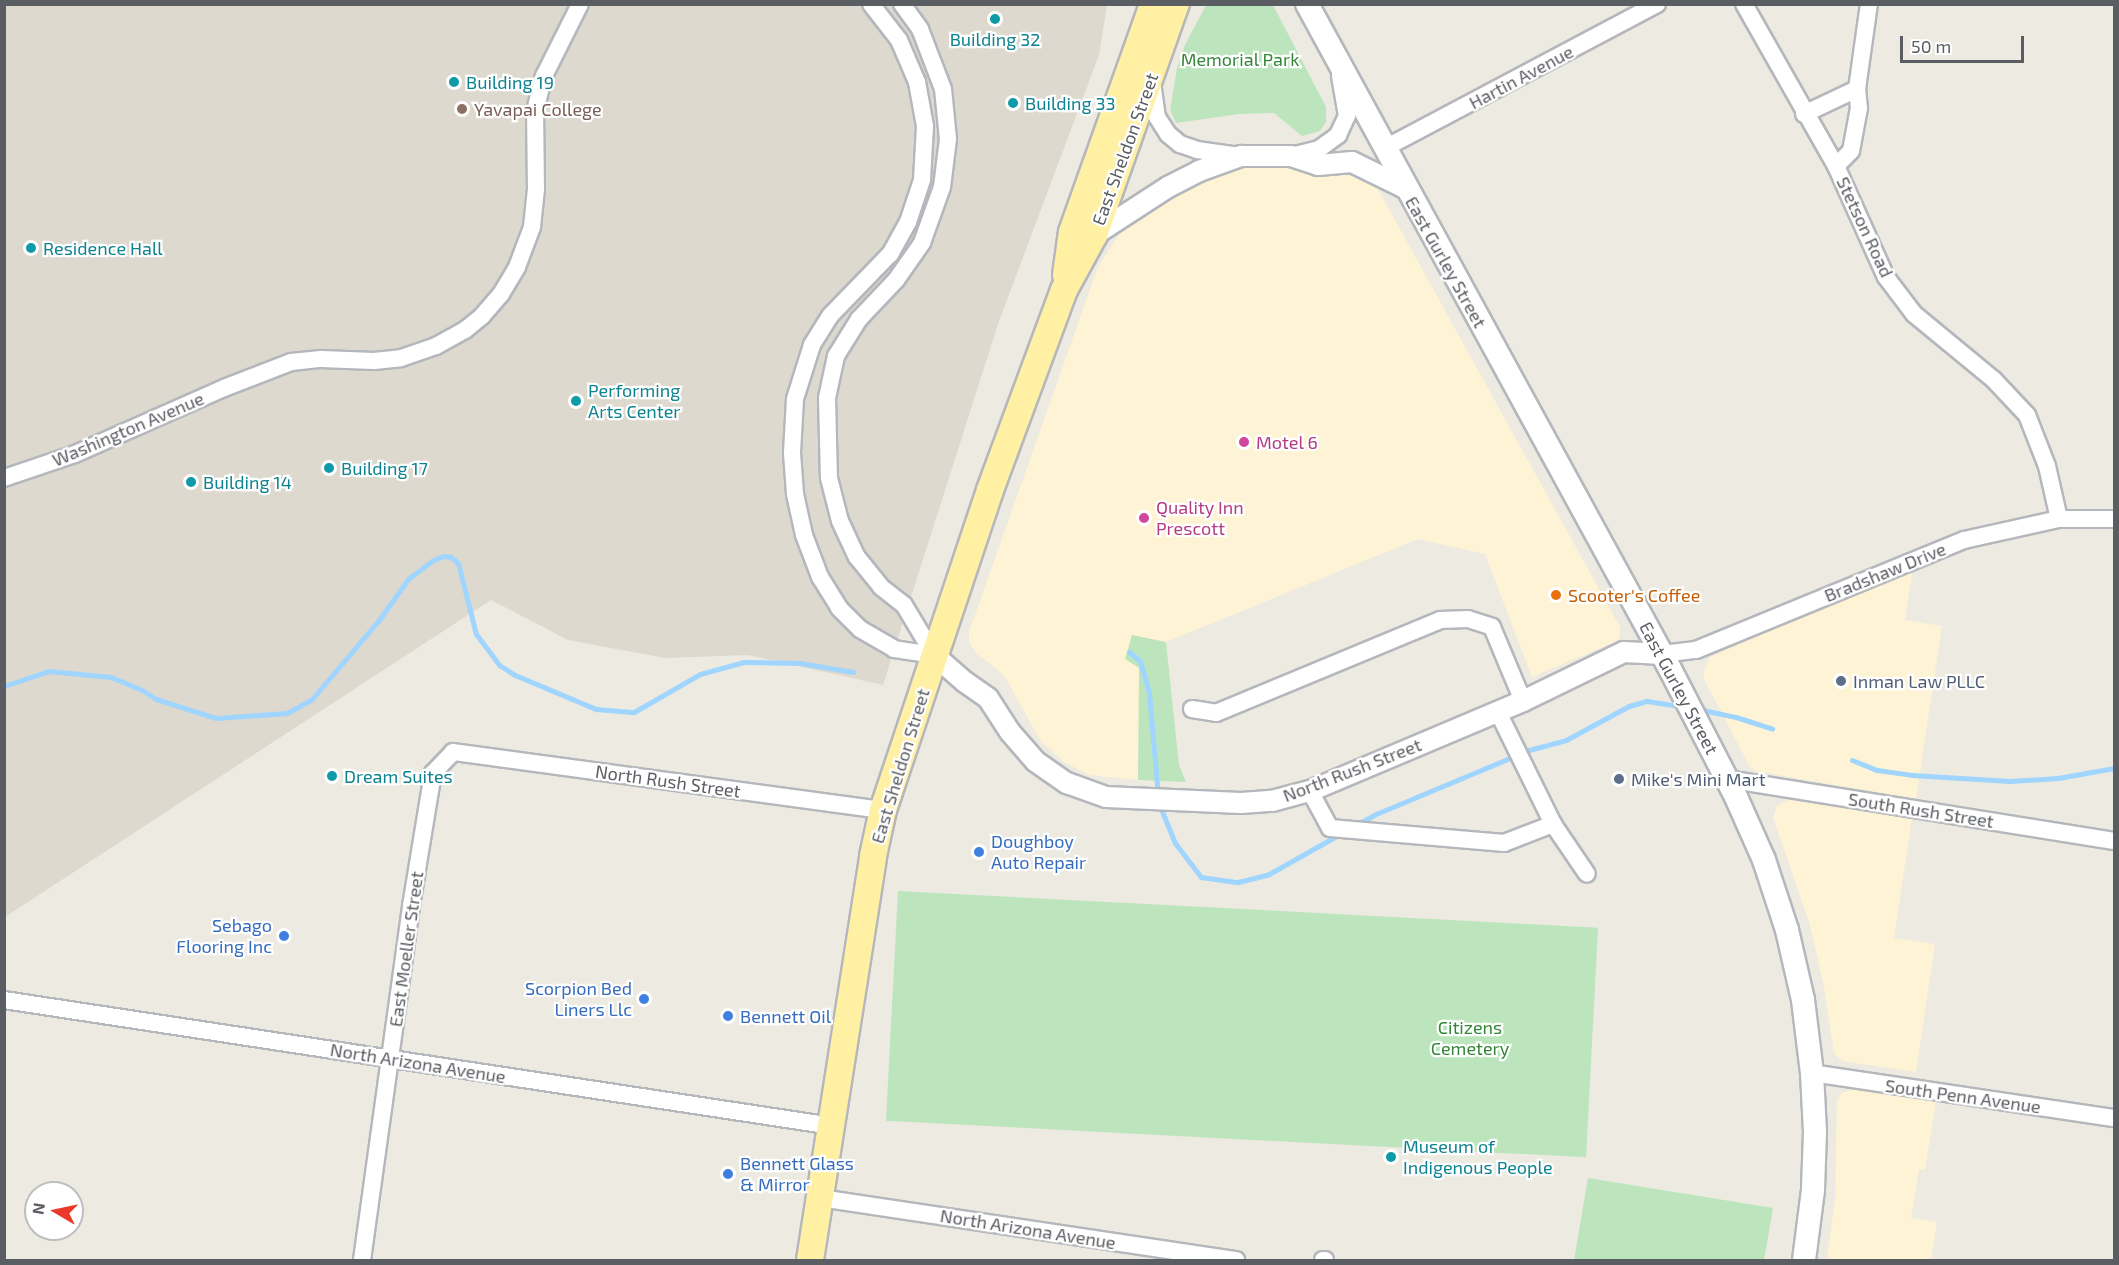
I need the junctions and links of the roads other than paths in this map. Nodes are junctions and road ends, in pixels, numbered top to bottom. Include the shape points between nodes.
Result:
1 (580, 4) edge
2 (871, 4) edge
3 (902, 4) edge
4 (1153, 4) edge
5 (1176, 4) edge
6 (1307, 4) edge
7 (1657, 4) edge
8 (1744, 4) edge
9 (1869, 4) edge
10 (1331, 53) junction
11 (1151, 75) junction
12 (1857, 89) junction
13 (1804, 114) junction
14 (1385, 148) junction
15 (1241, 156) junction
16 (1292, 156) junction
17 (1836, 166) junction
18 (1405, 188) junction
19 (1094, 235) junction
20 (1064, 290) junction
21 (4, 478) edge
22 (2059, 519) junction
23 (2115, 519) edge
24 (1662, 654) junction
25 (934, 655) junction
26 (1523, 701) junction
27 (1192, 709) dead end
28 (1498, 712) junction
29 (453, 753) joint
30 (1727, 780) junction
31 (1310, 790) junction
32 (883, 810) junction
33 (1553, 824) junction
34 (2115, 841) edge
35 (1587, 874) dead end
36 (4, 1000) edge
37 (392, 1059) junction
38 (1812, 1073) junction
39 (2115, 1118) edge
40 (832, 1126) junction
41 (820, 1198) junction
42 (362, 1260) edge
43 (810, 1260) edge
44 (1236, 1260) edge
45 (1804, 1260) edge

1 - 21 street, Washington Avenue via 544,76 535,111 536,190 532,227 517,267 482,316 436,346 401,358 291,362 75,454
2 - 25 street via 899,40 917,82 925,126 922,180 908,222 890,254 830,316 812,345 795,399 795,494 804,535 820,577 838,608 860,629 894,649
3 - 25 street via 920,29 943,89 948,139 942,187 922,243 896,280 859,319 836,356 827,398 829,478 840,521 857,557 881,587 904,604
4 - 20 main road, East Sheldon Street via 1072,232
5 - 11 main road, East Sheldon Street
6 - 10 main road, East Gurley Street
7 - 14 street, Hartin Avenue
8 - 13 street, Stetson Road
9 - 12 street
10 - 14 main road, East Gurley Street
10 - 16 street via 1343,84 1347,116 1338,135 1319,149
11 - 15 street via 1157,117 1168,134 1197,150
11 - 19 main road, East Sheldon Street
12 - 13 street
12 - 17 street via 1859,108 1851,151
13 - 17 street, Stetson Road
14 - 18 main road, East Gurley Street
15 - 16 street
15 - 19 street via 1168,187
16 - 18 street via 1318,165 1352,162
17 - 22 street, Stetson Road via 1886,278 1914,314 1994,380 2027,415 2047,466
18 - 24 main road, East Gurley Street
19 - 20 main road, East Sheldon Street
20 - 25 main road, East Sheldon Street
22 - 23 street, Bradshaw Drive
22 - 24 street, Bradshaw Drive via 1964,540 1696,650
24 - 26 street, North Rush Street via 1624,652
24 - 30 main road, East Gurley Street
25 - 31 street, North Rush Street via 988,698 1035,761 1067,783 1106,797 1240,803 1272,801
25 - 32 main road, East Sheldon Street
26 - 27 street via 1492,627 1468,619 1440,620 1216,713
26 - 28 street, North Rush Street
28 - 31 street, North Rush Street
28 - 33 street
29 - 32 street, North Rush Street
29 - 37 street, East Moeller Street via 433,773
30 - 34 street, South Rush Street
30 - 38 main road, East Gurley Street via 1764,860 1787,930 1803,1000
31 - 33 street via 1330,828 1504,843
32 - 40 main road, East Sheldon Street
33 - 35 street
36 - 37 street, North Arizona Avenue
37 - 40 street, North Arizona Avenue
37 - 42 street, East Moeller Street
38 - 39 street, South Penn Avenue
38 - 45 main road, East Gurley Street via 1814,1155
40 - 41 main road, East Sheldon Street
41 - 43 main road, East Sheldon Street
41 - 44 street, North Arizona Avenue

